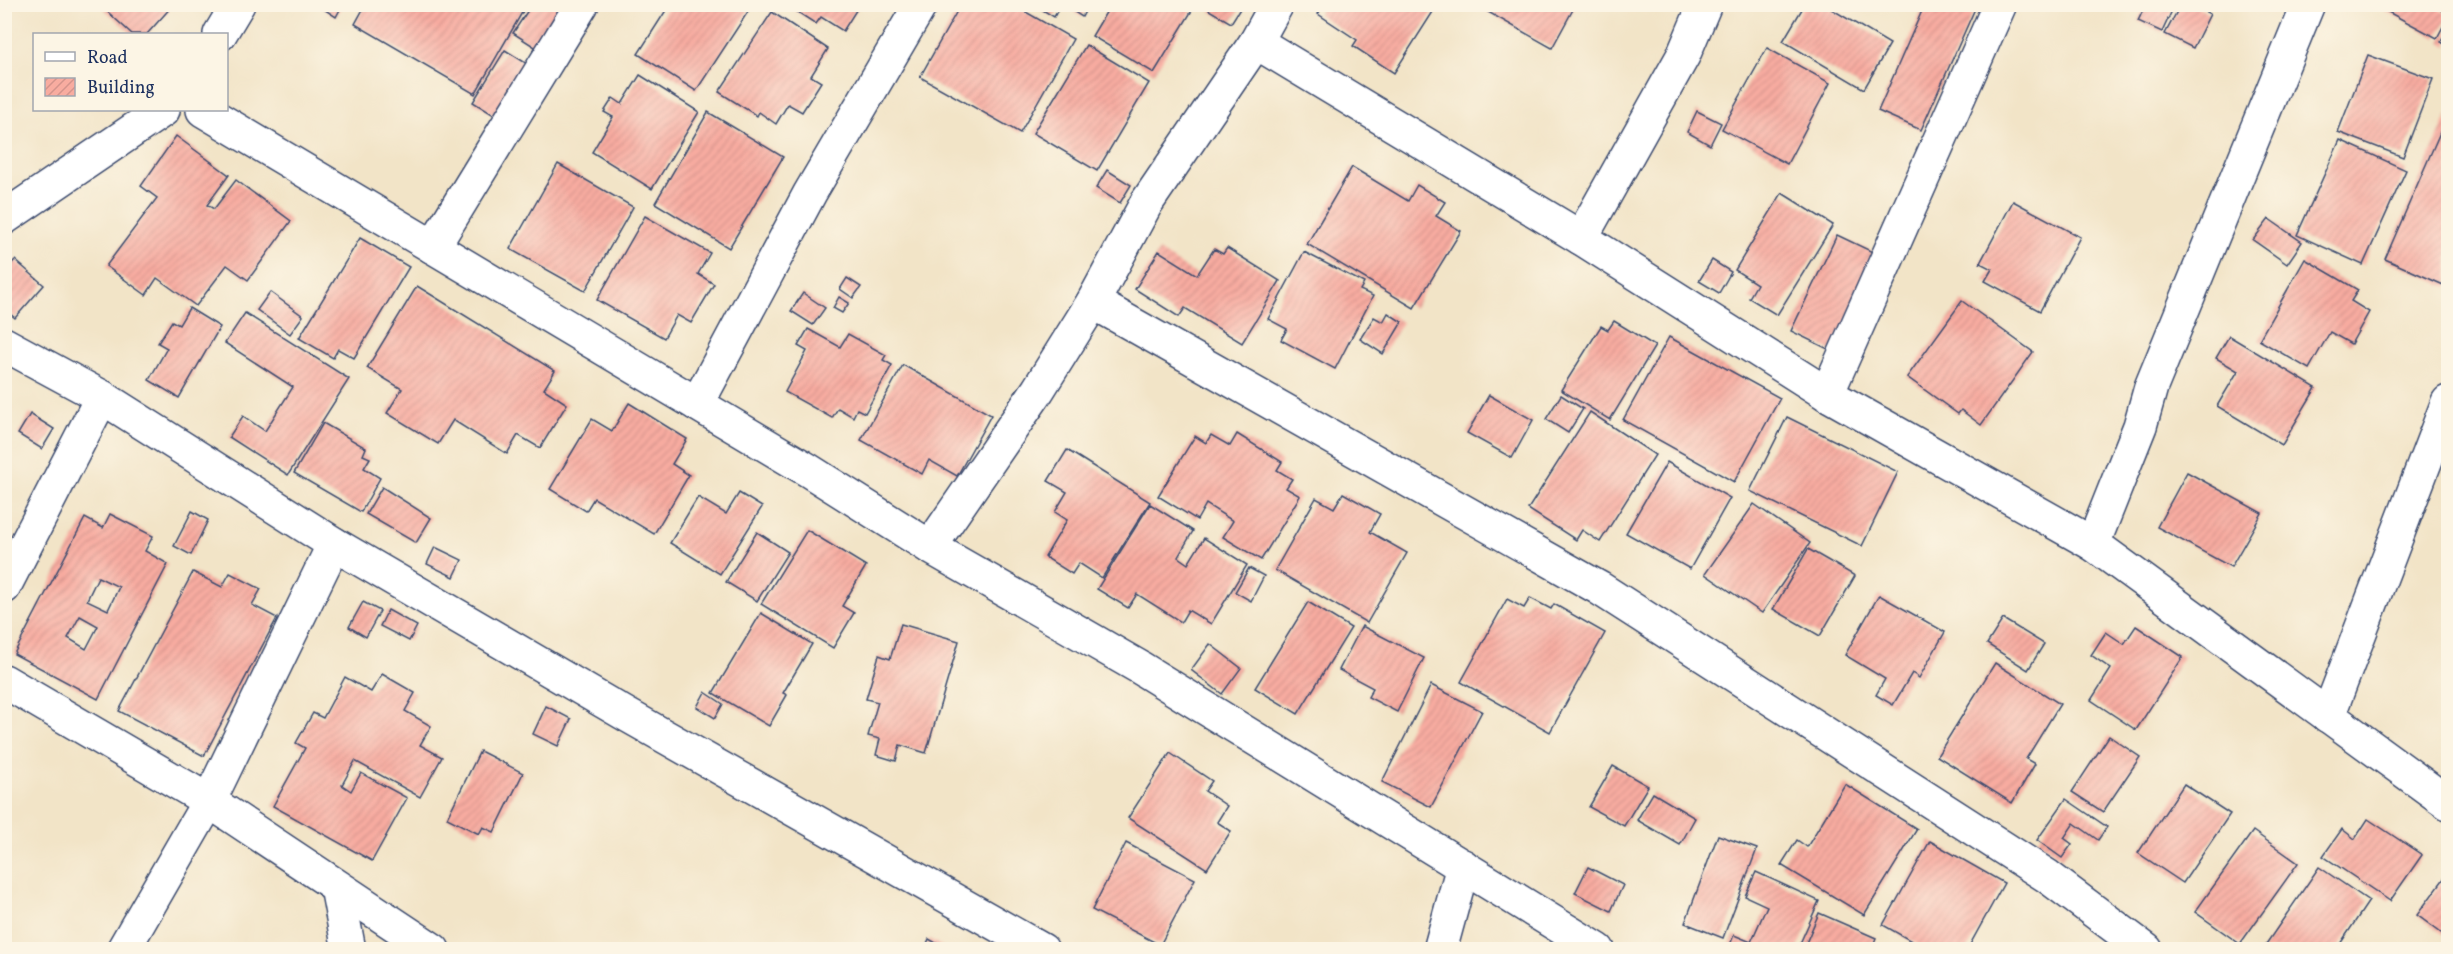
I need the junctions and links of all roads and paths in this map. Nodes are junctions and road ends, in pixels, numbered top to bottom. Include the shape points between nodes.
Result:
1 (238, 4) edge
2 (582, 4) edge
3 (921, 4) edge
4 (1277, 4) edge
5 (1705, 4) edge
6 (2000, 4) edge
7 (2308, 4) edge
8 (221, 33) edge
9 (1256, 42) junction
10 (162, 111) edge
11 (205, 111) edge
12 (4, 218) edge
13 (1581, 238) junction
14 (433, 247) junction
15 (1093, 302) junction
16 (4, 344) edge
17 (1827, 394) junction
18 (102, 397) junction
19 (2448, 402) edge
20 (697, 404) junction
21 (334, 544) junction
22 (2093, 544) junction
23 (930, 547) junction
24 (4, 587) edge
25 (4, 681) edge
26 (2328, 716) junction
27 (209, 801) junction
28 (2448, 803) edge
29 (1463, 866) junction
30 (337, 887) junction
31 (136, 946) edge
32 (422, 946) edge
33 (349, 950) edge
34 (1042, 950) edge
35 (1440, 950) edge
36 (1598, 950) edge
37 (2146, 950) edge

1 - 8 street
2 - 14 street
3 - 20 street via 810,193
4 - 9 street
5 - 13 street via 1683,56
6 - 17 street
7 - 22 street via 2151,387 2140,426
9 - 13 street
9 - 15 street via 1147,202
10 - 12 street
11 - 14 street
13 - 17 street
14 - 20 street
15 - 23 street
15 - 37 street via 1599,588 2047,876
16 - 18 street
17 - 22 street
18 - 21 street
18 - 24 street
19 - 26 street
20 - 23 street
21 - 27 street
21 - 34 street
22 - 26 street
23 - 29 street via 1139,667
25 - 27 street
26 - 28 street
27 - 30 street
27 - 31 street
29 - 35 street
29 - 36 street
30 - 32 street
30 - 33 street

